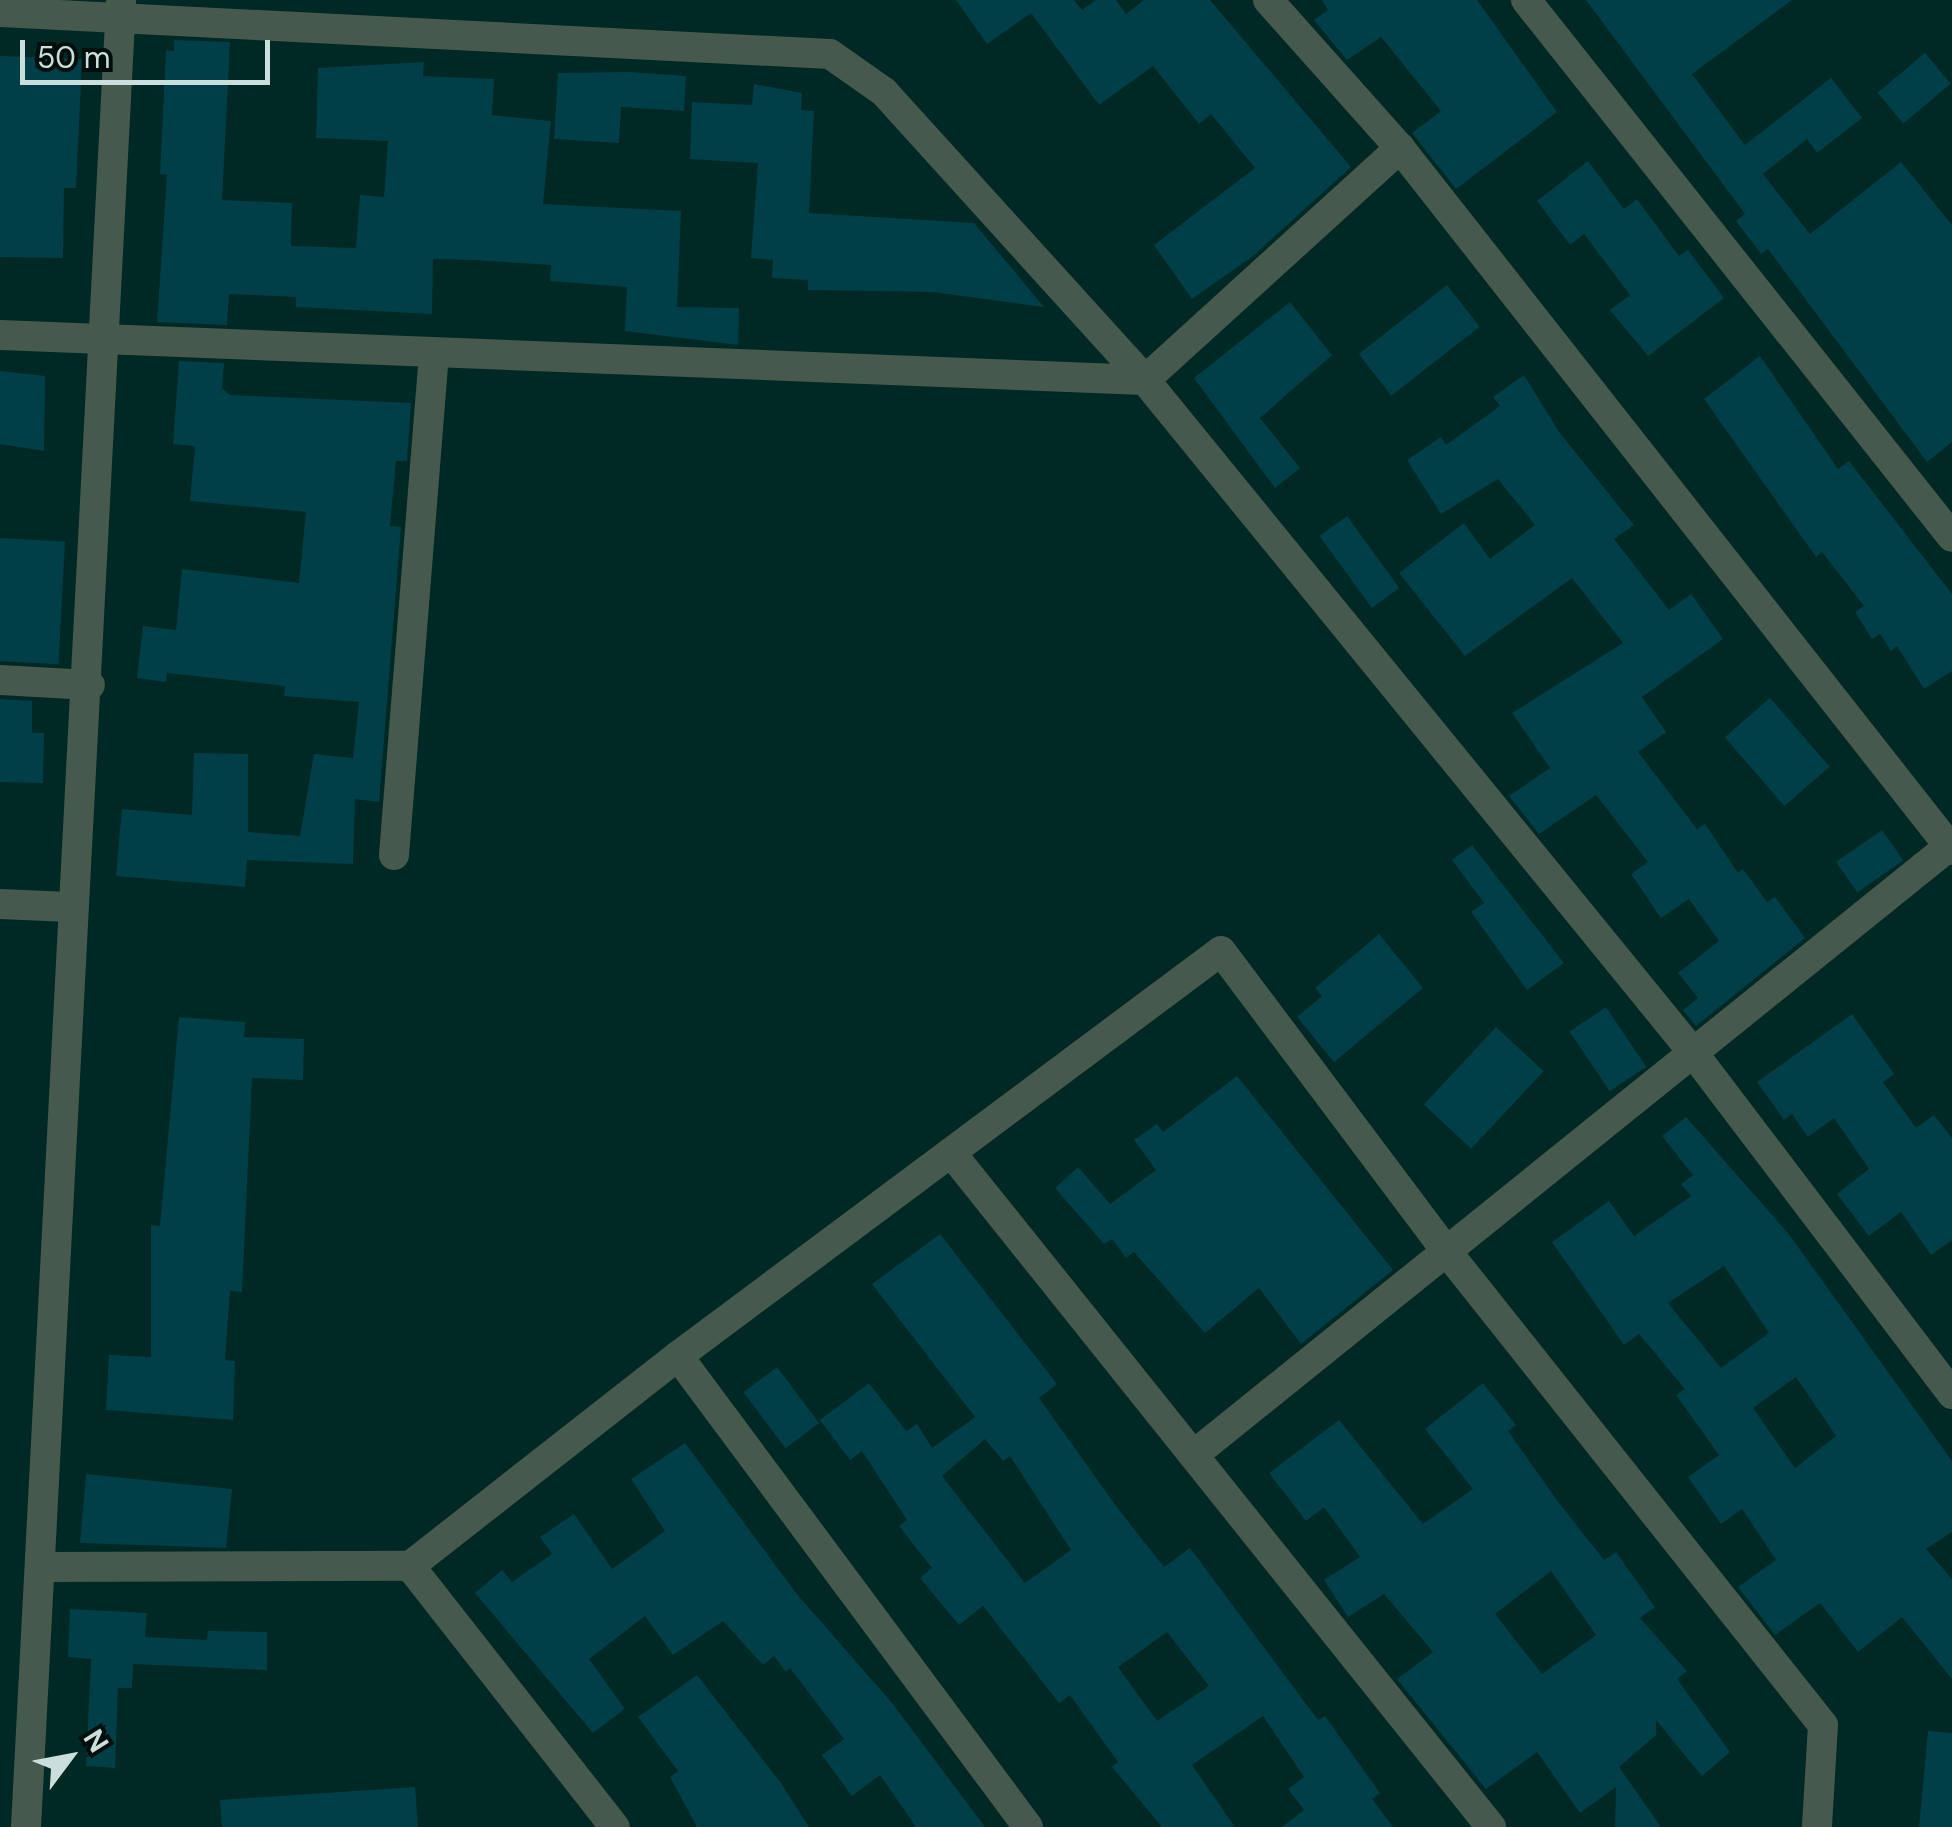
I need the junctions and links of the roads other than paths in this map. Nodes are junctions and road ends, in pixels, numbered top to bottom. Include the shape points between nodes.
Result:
1 (1268, 0) edge
2 (1526, 0) edge
3 (120, 8) edge
4 (0, 12) edge
5 (1400, 148) junction
6 (0, 335) edge
7 (100, 341) junction
8 (434, 354) junction
9 (1145, 380) junction
10 (1952, 538) edge
11 (0, 680) edge
12 (90, 685) junction
13 (1951, 847) edge
14 (394, 855) dead end
15 (0, 904) edge
16 (70, 908) junction
17 (1691, 1050) junction
18 (953, 1154) junction
19 (1444, 1248) junction
20 (678, 1356) junction
21 (1952, 1394) edge
22 (1196, 1453) junction
23 (410, 1566) junction
24 (40, 1567) junction
25 (26, 1827) edge
26 (615, 1827) edge
27 (1028, 1827) edge
28 (1491, 1827) edge
29 (1818, 1827) edge

1 - 5 street
2 - 10 street
3 - 4 street
3 - 7 street
3 - 9 street via 830,54 884,92
5 - 9 street
5 - 13 street
6 - 7 street
7 - 8 street
7 - 12 street
8 - 9 street
8 - 14 street
9 - 17 street
11 - 12 street
12 - 16 street
13 - 17 street
15 - 16 street
16 - 24 street
17 - 19 street
17 - 21 street
18 - 19 street via 1221,951
18 - 20 street
18 - 22 street
19 - 22 street
19 - 29 street via 1823,1725
20 - 23 street
20 - 27 street
22 - 28 street
23 - 24 street
23 - 26 street
24 - 25 street

